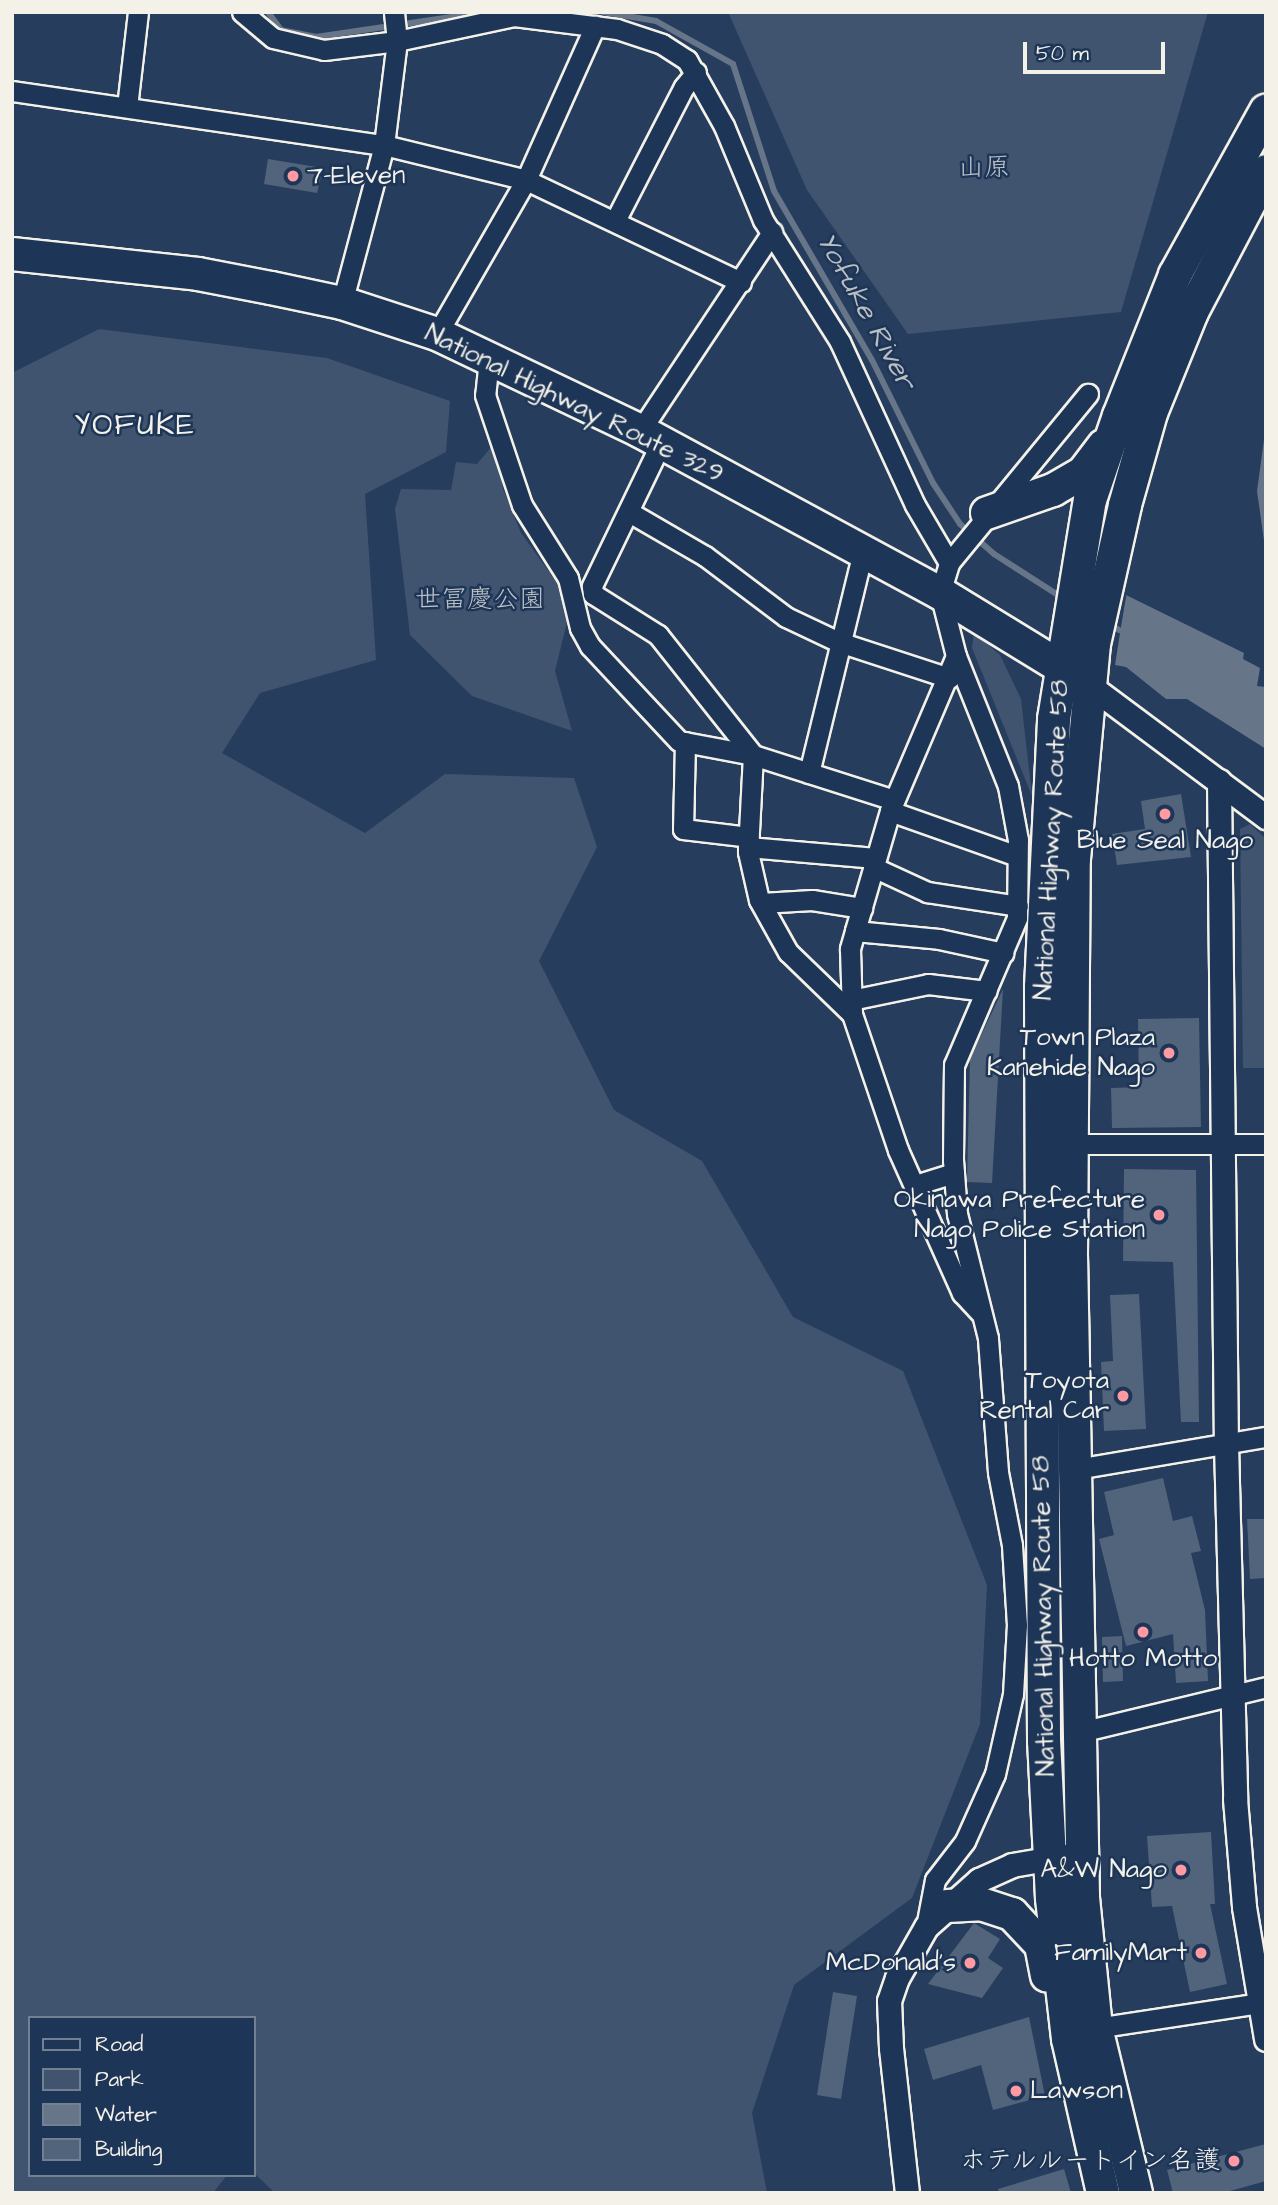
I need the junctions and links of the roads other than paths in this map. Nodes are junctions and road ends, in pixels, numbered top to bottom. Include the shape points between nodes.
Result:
1 (138, 12) edge
2 (242, 12) edge
3 (394, 12) edge
4 (596, 26) junction
5 (397, 41) junction
6 (696, 72) junction
7 (12, 91) edge
8 (127, 107) junction
9 (1266, 111) edge
10 (384, 145) junction
11 (1266, 171) edge
12 (526, 180) junction
13 (615, 221) junction
14 (772, 232) junction
15 (12, 254) edge
16 (741, 282) junction
17 (342, 303) junction
18 (437, 334) junction
19 (489, 359) junction
20 (1088, 394) dead end
21 (1119, 416) junction
22 (650, 437) junction
23 (629, 512) junction
24 (986, 513) junction
25 (863, 551) junction
26 (949, 563) junction
27 (940, 593) junction
28 (1081, 638) junction
29 (839, 642) junction
30 (956, 656) junction
31 (1061, 666) junction
32 (949, 678) junction
33 (1089, 685) junction
34 (736, 731) junction
35 (685, 742) junction
36 (716, 748) junction
37 (753, 755) junction
38 (809, 773) junction
39 (1219, 781) junction
40 (892, 805) junction
41 (1266, 817) edge
42 (748, 842) junction
43 (1017, 856) junction
44 (875, 863) junction
45 (761, 903) junction
46 (1018, 906) junction
47 (862, 908) junction
48 (855, 931) junction
49 (1003, 953) junction
50 (987, 991) junction
51 (851, 1007) junction
52 (1071, 1144) junction
53 (1225, 1144) junction
54 (1266, 1144) edge
55 (954, 1173) junction
56 (915, 1185) junction
57 (983, 1315) junction
58 (1266, 1437) edge
59 (1226, 1444) junction
60 (1076, 1469) junction
61 (1266, 1687) edge
62 (1231, 1695) junction
63 (1076, 1733) junction
64 (1065, 1856) junction
65 (936, 1917) junction
66 (1261, 2002) edge
67 (1082, 2033) junction
68 (1266, 2039) edge
69 (907, 2193) edge
70 (1103, 2193) edge
71 (1136, 2193) edge

1 - 8 street
2 - 5 street via 262,33 292,45 324,50
3 - 5 street
4 - 5 street via 514,16
4 - 6 street via 662,44 687,60
4 - 12 street
5 - 10 street
6 - 13 street
6 - 14 street via 724,126 745,185
7 - 8 street
8 - 10 street
9 - 21 highway, National Highway Route 58 via 1175,275
10 - 12 street
10 - 17 street
11 - 28 highway, National Highway Route 58 via 1192,312 1151,413 1108,584
12 - 13 street
12 - 18 street
13 - 16 street
14 - 16 street
14 - 26 street via 840,342 915,505
15 - 17 highway, National Highway Route 329 via 198,274
16 - 22 street
17 - 18 highway, National Highway Route 329
18 - 19 highway, National Highway Route 329
19 - 22 highway, National Highway Route 329
19 - 35 street via 485,395 522,505 568,578 580,628 599,655
20 - 24 street
21 - 24 highway via 1083,473 1053,490
21 - 28 highway, National Highway Route 58 via 1090,500 1078,569
22 - 23 street
22 - 25 highway, National Highway Route 329
23 - 29 street via 705,556 786,617
23 - 34 street via 592,586 593,594 658,635
24 - 26 street
25 - 27 highway, National Highway Route 329
25 - 29 street
26 - 27 street
27 - 30 street
27 - 31 highway, National Highway Route 329
28 - 31 highway, National Highway Route 58
28 - 33 highway, National Highway Route 58
29 - 32 street
29 - 38 street
30 - 32 street
30 - 43 street via 1008,786
31 - 33 highway, National Highway Route 329
31 - 64 highway, National Highway Route 58 via 1045,852 1041,988 1044,1728
32 - 40 street
33 - 39 street
33 - 52 highway, National Highway Route 58 via 1074,859
34 - 36 street
34 - 37 street
35 - 36 street
35 - 42 street via 682,829
36 - 37 street
37 - 38 street
37 - 42 street
38 - 40 street
39 - 41 street
39 - 53 street
40 - 43 street
40 - 44 street
42 - 44 street
42 - 45 street
43 - 46 street
44 - 46 street via 927,892
44 - 47 street
45 - 47 street via 811,900
45 - 51 street via 788,953
46 - 49 street
47 - 48 street
48 - 49 street via 939,939
48 - 51 street via 850,949
49 - 50 street
50 - 51 street via 928,984
50 - 55 street via 954,1065
51 - 56 street
52 - 53 street
52 - 60 highway, National Highway Route 58
53 - 54 street
53 - 59 street
55 - 56 street
55 - 57 street via 957,1214
56 - 57 street via 962,1293
57 - 65 street via 998,1472 1012,1545 1017,1625 1013,1694 995,1774 965,1841 935,1880
58 - 59 street
59 - 60 street
59 - 62 street
60 - 63 highway, National Highway Route 58
61 - 62 street
62 - 63 street
62 - 66 street via 1243,1893
63 - 64 highway, National Highway Route 58
64 - 65 street via 1012,1865 979,1880
64 - 67 highway, National Highway Route 58
65 - 67 highway via 998,1906 1026,1924 1041,1945 1053,2003
65 - 69 street via 889,2000
66 - 67 street
66 - 68 street
67 - 70 highway, National Highway Route 58
67 - 71 highway, National Highway Route 58

